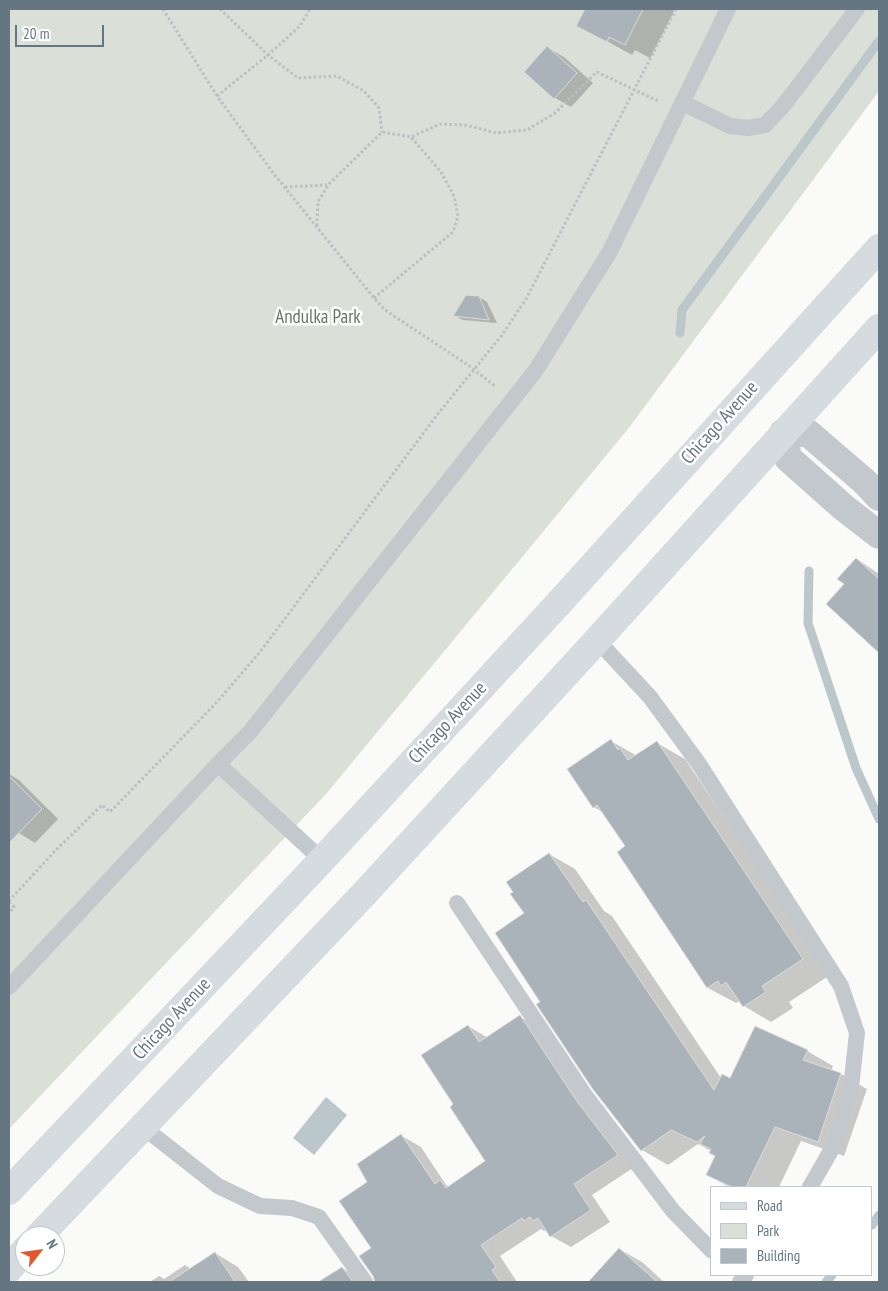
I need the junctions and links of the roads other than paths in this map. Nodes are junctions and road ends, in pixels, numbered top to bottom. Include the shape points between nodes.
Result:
1 (728, 9) edge
2 (857, 9) edge
3 (681, 107) junction
4 (879, 248) edge
5 (879, 328) edge
6 (783, 433) junction
7 (879, 497) edge
8 (879, 535) edge
9 (597, 640) junction
10 (218, 764) junction
11 (322, 860) junction
12 (457, 904) dead end
13 (9, 986) edge
14 (143, 1127) junction
15 (811, 1186) edge
16 (9, 1191) edge
17 (49, 1226) edge
18 (710, 1249) edge
19 (365, 1282) edge

1 - 3 lane
2 - 3 lane via 765,125 748,128 730,126
3 - 10 lane via 609,253 536,370 250,732
4 - 11 main road, Chicago Avenue
5 - 6 main road
6 - 7 street via 808,433
6 - 8 street via 788,458
6 - 9 main road
9 - 14 main road
9 - 15 lane via 650,697 699,764 841,986 857,1034 852,1088 833,1148
10 - 11 lane
10 - 13 lane
11 - 16 main road, Chicago Avenue
12 - 18 lane via 584,1094 673,1211
14 - 17 main road
14 - 19 lane via 218,1186 260,1206 292,1208 319,1217

